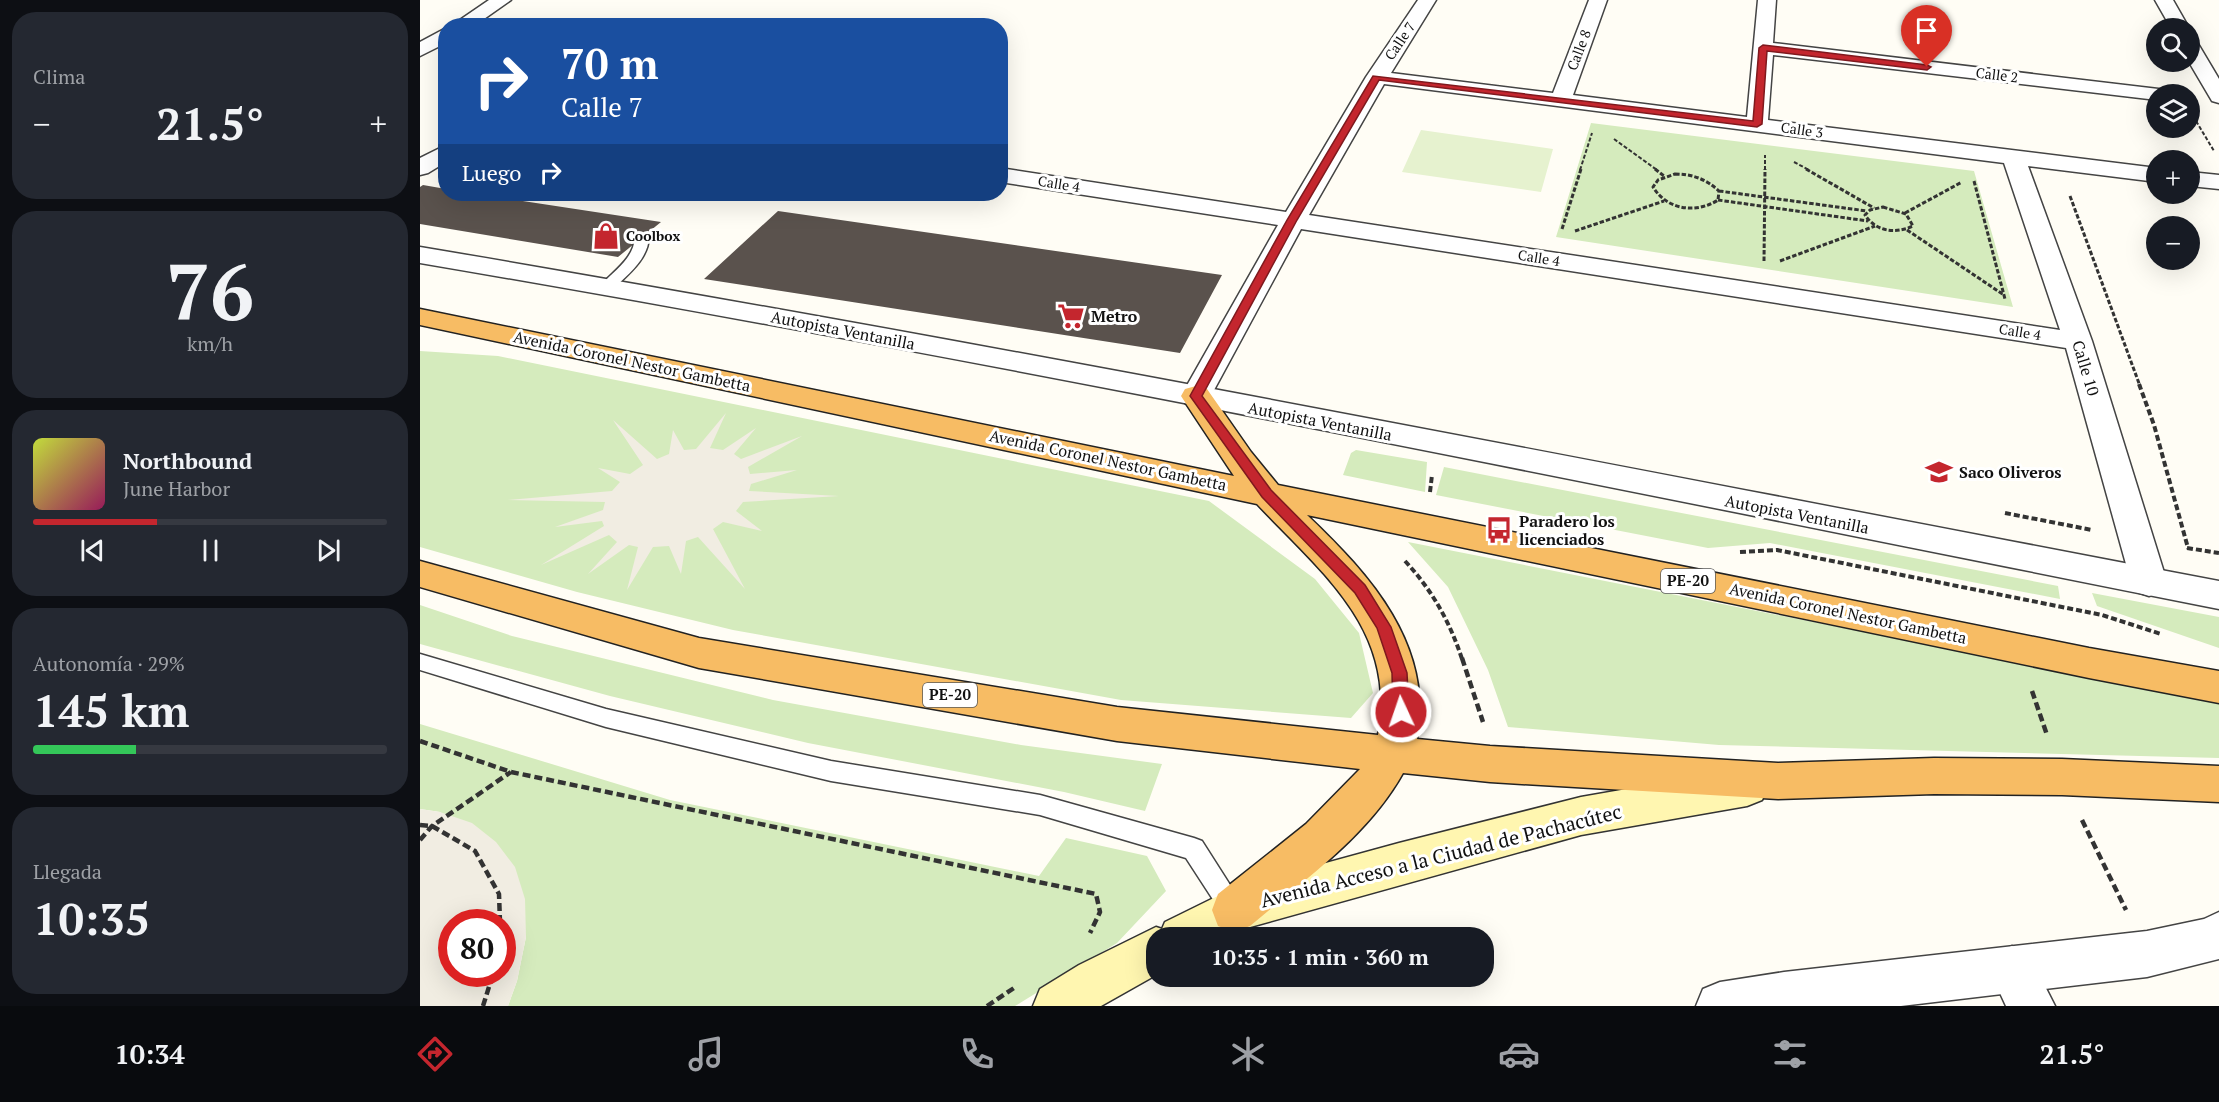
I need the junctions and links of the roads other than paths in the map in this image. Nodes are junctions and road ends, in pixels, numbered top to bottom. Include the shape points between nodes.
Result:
1 (502, 0) edge
2 (1427, 0) edge
3 (1598, 0) edge
4 (1767, 0) edge
5 (2164, 0) edge
6 (473, 18) edge
7 (2174, 18) edge
8 (438, 39) edge
9 (1763, 48) junction
10 (420, 50) edge
11 (2198, 72) edge
12 (1376, 77) junction
13 (2146, 92) edge
14 (1561, 100) junction
15 (2207, 102) edge
16 (1757, 124) junction
17 (438, 157) edge
18 (2014, 158) junction
19 (420, 168) edge
20 (2146, 174) edge
21 (1008, 176) edge
22 (2200, 179) edge
23 (2219, 182) edge
24 (1292, 220) junction
25 (642, 237) dead end
26 (420, 255) edge
27 (607, 287) junction
28 (420, 317) edge
29 (2078, 341) junction
30 (1196, 396) junction
31 (1266, 494) junction
32 (420, 574) edge
33 (2149, 582) junction
34 (2219, 595) edge
35 (420, 662) edge
36 (2219, 687) edge
37 (1392, 754) junction
38 (1778, 782) junction
39 (2219, 784) edge
40 (1234, 910) junction
41 (1202, 927) edge
42 (2219, 935) edge
43 (1146, 955) edge
44 (2022, 988) edge
45 (1040, 994) edge
46 (1720, 1006) edge

1 - 6 street
2 - 12 street, Calle 7
3 - 14 street, Calle 8
4 - 9 street
5 - 7 street
8 - 10 street
9 - 13 street, Calle 2
9 - 16 street
11 - 15 street
12 - 14 street, Calle 3
12 - 24 street, Calle 7
14 - 16 street, Calle 3
16 - 18 street, Calle 3
17 - 19 street
18 - 20 street, Calle 3
18 - 29 street, Calle 10
21 - 24 street, Calle 4
22 - 23 street
24 - 29 street, Calle 4
24 - 30 street, Calle 7
25 - 27 lane via 638,253
26 - 27 street, Autopista Ventanilla
27 - 30 street, Autopista Ventanilla
28 - 31 highway, Avenida Coronel Nestor Gambetta / PE-20
29 - 33 street, Calle 10
30 - 31 highway
30 - 33 street, Autopista Ventanilla
31 - 36 highway, Avenida Coronel Nestor Gambetta / PE-20
31 - 37 highway via 1360,589 1384,627 1399,673 1401,712
32 - 37 highway, PE-20 via 699,653 1117,724
33 - 34 street, Autopista Ventanilla
35 - 40 lane via 606,718 831,771 1040,805 1194,849
37 - 38 highway, PE-20
37 - 40 highway via 1371,787 1335,824
38 - 39 highway, PE-20 via 1934,776
38 - 40 main road, Avenida Acceso a la Ciudad de Pachacútec via 1581,816
40 - 41 main road, Avenida Acceso a la Ciudad de Pachacútec
42 - 44 street
43 - 45 main road via 1096,982
44 - 46 street via 1785,996

